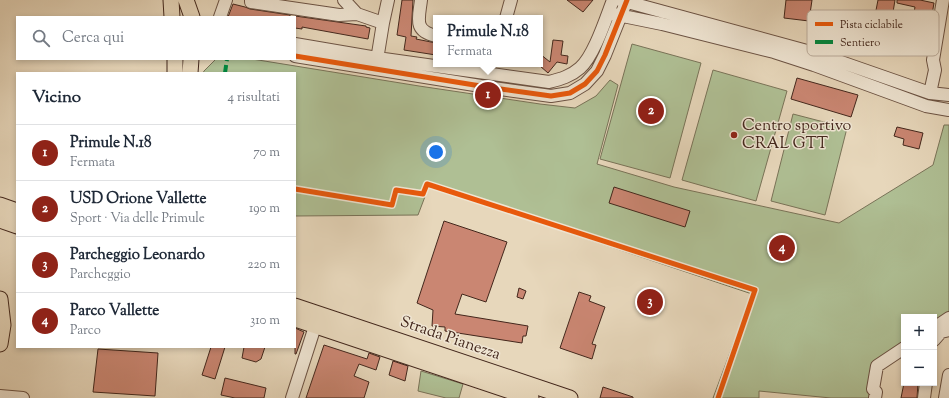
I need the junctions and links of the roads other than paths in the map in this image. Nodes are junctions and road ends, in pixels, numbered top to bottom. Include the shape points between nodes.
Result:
1 (171, 0) edge
2 (186, 0) edge
3 (226, 0) edge
4 (251, 0) edge
5 (344, 0) edge
6 (388, 0) edge
7 (421, 0) edge
8 (511, 0) edge
9 (613, 0) edge
10 (624, 0) edge
11 (943, 0) edge
12 (608, 12) junction
13 (357, 14) junction
14 (507, 15) edge
15 (172, 16) edge
16 (190, 16) edge
17 (220, 16) edge
18 (620, 16) junction
19 (383, 23) junction
20 (939, 24) edge
21 (707, 29) junction
22 (433, 35) edge
23 (296, 44) edge
24 (775, 47) junction
25 (807, 55) edge
26 (296, 56) edge
27 (813, 56) edge
28 (934, 56) edge
29 (175, 60) edge
30 (191, 60) edge
31 (376, 64) junction
32 (847, 64) junction
33 (433, 67) edge
34 (436, 67) edge
35 (497, 70) edge
36 (175, 72) edge
37 (190, 72) edge
38 (842, 76) junction
39 (495, 88) junction
40 (930, 93) junction
41 (949, 95) edge
42 (949, 110) edge
43 (0, 205) edge
44 (16, 211) edge
45 (0, 220) edge
46 (16, 226) edge
47 (0, 299) edge
48 (296, 307) edge
49 (949, 318) edge
50 (296, 319) edge
51 (317, 320) junction
52 (937, 326) edge
53 (949, 330) edge
54 (937, 337) edge
55 (0, 344) edge
56 (901, 350) edge
57 (949, 375) edge
58 (926, 386) edge
59 (0, 396) edge
60 (23, 398) edge
61 (292, 398) edge
62 (531, 398) edge
63 (570, 398) edge
64 (875, 398) edge
65 (924, 398) edge
66 (945, 398) edge

1 - 15 main road
2 - 16 main road
3 - 17 street
4 - 13 street via 339,15
5 - 13 street
6 - 19 street
7 - 22 street via 418,22 426,33
8 - 14 street
9 - 12 street
10 - 18 street
10 - 21 street
11 - 20 street
12 - 18 street
12 - 35 street via 590,54 581,67 564,78 549,82
13 - 19 street
18 - 21 street
18 - 39 street via 596,71 585,84 570,93 551,96
19 - 31 street
21 - 24 street
23 - 31 street
24 - 25 street
24 - 38 street
26 - 31 street
27 - 32 street
28 - 40 street via 935,70
29 - 36 main road
30 - 37 main road
31 - 33 street
31 - 39 street
32 - 38 street
32 - 40 street
34 - 35 street
35 - 39 street
38 - 42 street via 926,106
40 - 41 street
43 - 44 main road
45 - 46 main road
47 - 55 main road via 3,325
48 - 51 main road, Strada Pianezza
49 - 52 street
50 - 51 main road, Strada Pianezza
51 - 61 street
51 - 62 main road, Strada Pianezza
51 - 63 main road, Strada Pianezza
53 - 54 street via 941,332
56 - 64 street via 877,366 873,389 876,392
57 - 66 street
58 - 65 street
59 - 60 street

